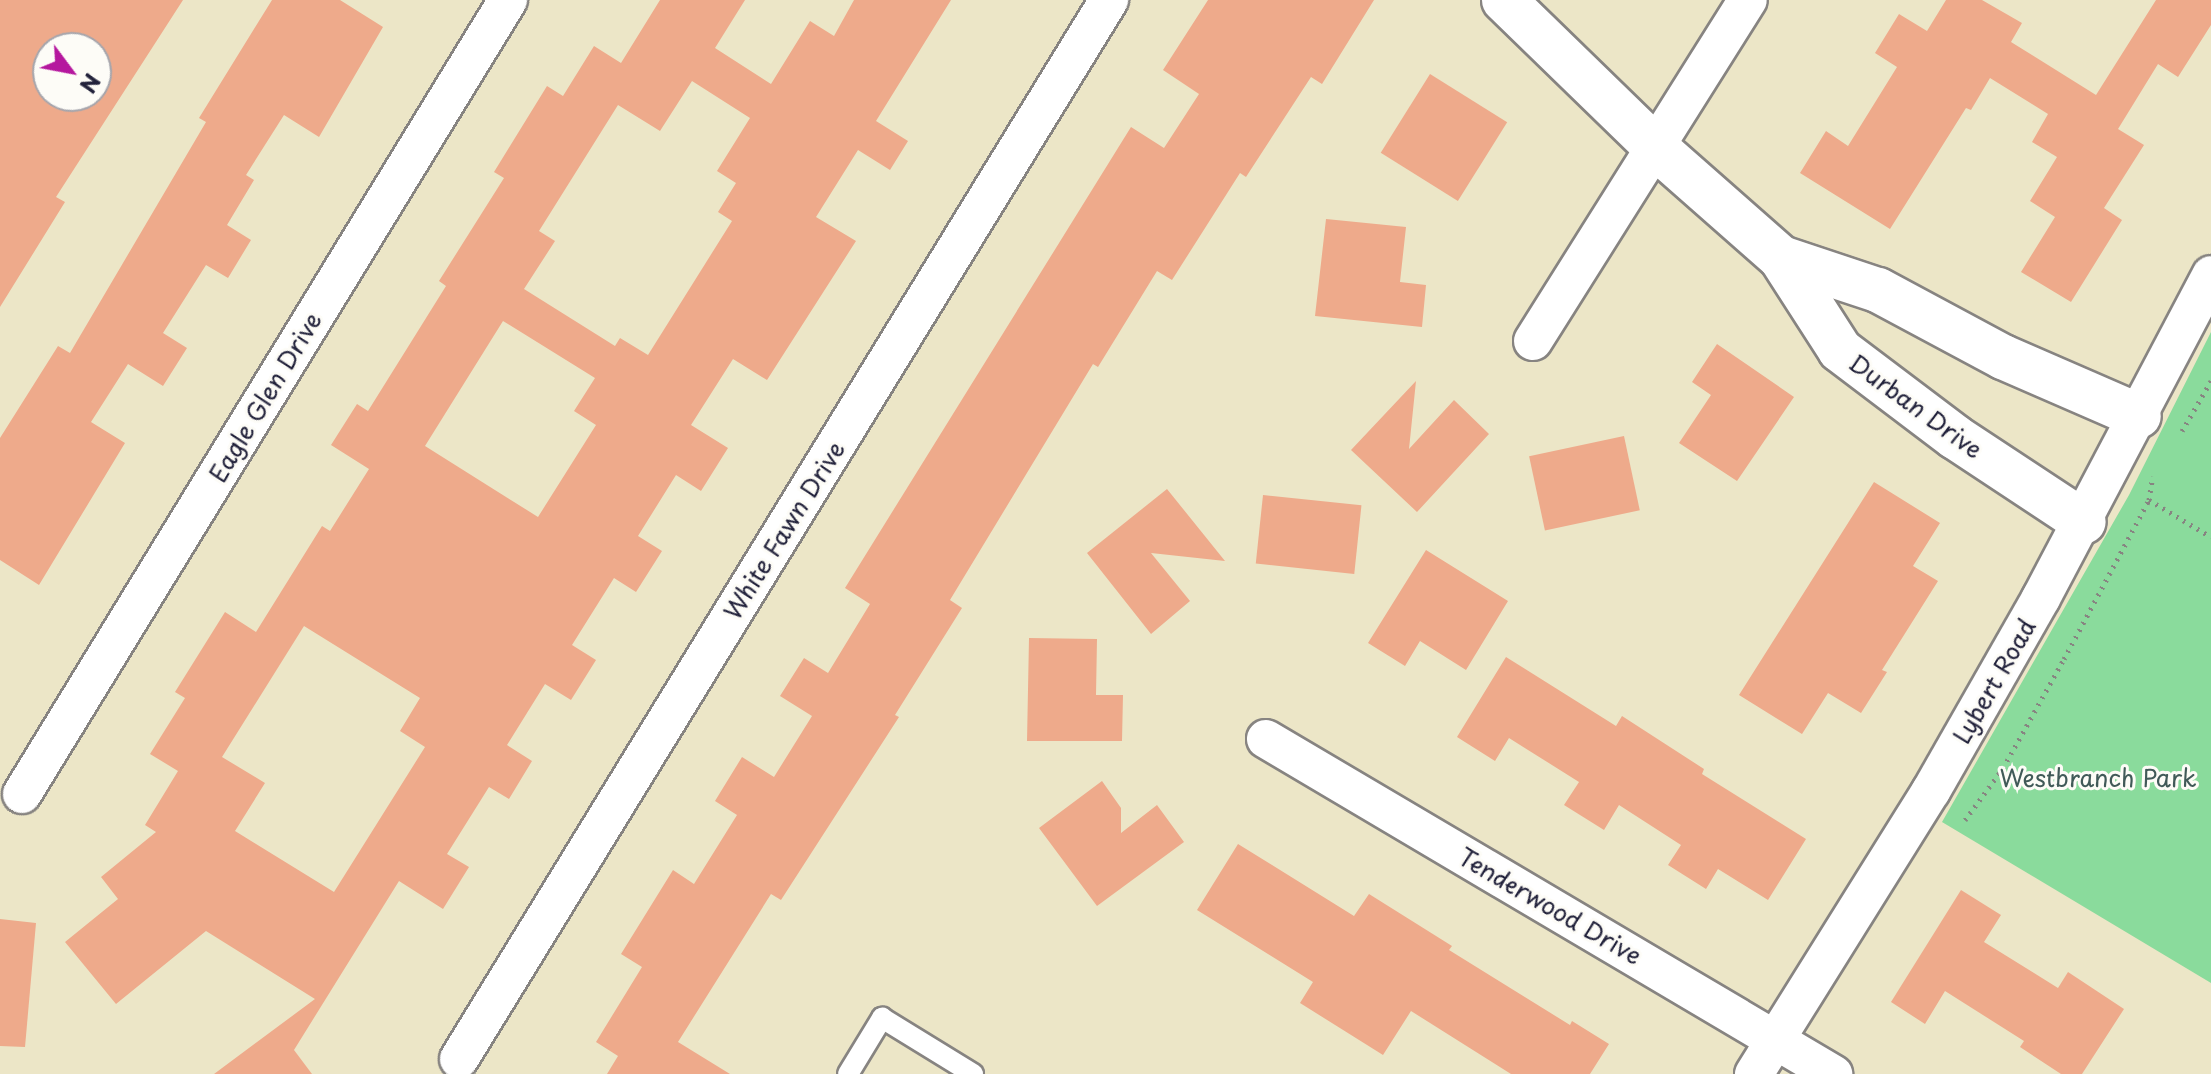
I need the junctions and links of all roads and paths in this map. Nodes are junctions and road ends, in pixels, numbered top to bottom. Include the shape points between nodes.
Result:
1 (508, 0) edge
2 (1109, 0) edge
3 (1504, 0) edge
4 (1748, 0) edge
5 (1655, 147) junction
6 (1781, 258) junction
7 (2211, 275) edge
8 (1533, 341) dead end
9 (2139, 416) junction
10 (2149, 500) dead end
11 (2084, 522) junction
12 (2211, 537) edge
13 (1266, 739) dead end
14 (22, 794) dead end
15 (1775, 1039) junction
16 (459, 1059) dead end
17 (848, 1074) edge
18 (973, 1074) edge
19 (1754, 1074) edge
20 (1833, 1074) edge

1 - 14 street, Eagle Glen Drive
2 - 16 street, White Fawn Drive
3 - 5 street, Durban Drive
4 - 5 street
5 - 6 street, Durban Drive
5 - 8 street
6 - 9 street, Durban Drive via 1878,290 2003,357
6 - 11 street, Durban Drive via 1840,350 1955,437
7 - 9 street, Lybert Road
9 - 11 street, Lybert Road
10 - 12 path
11 - 15 street, Lybert Road via 1931,791
13 - 15 street, Tenderwood Drive
15 - 19 street, Lybert Road
15 - 20 street, Tenderwood Drive
17 - 18 lane via 882,1018

